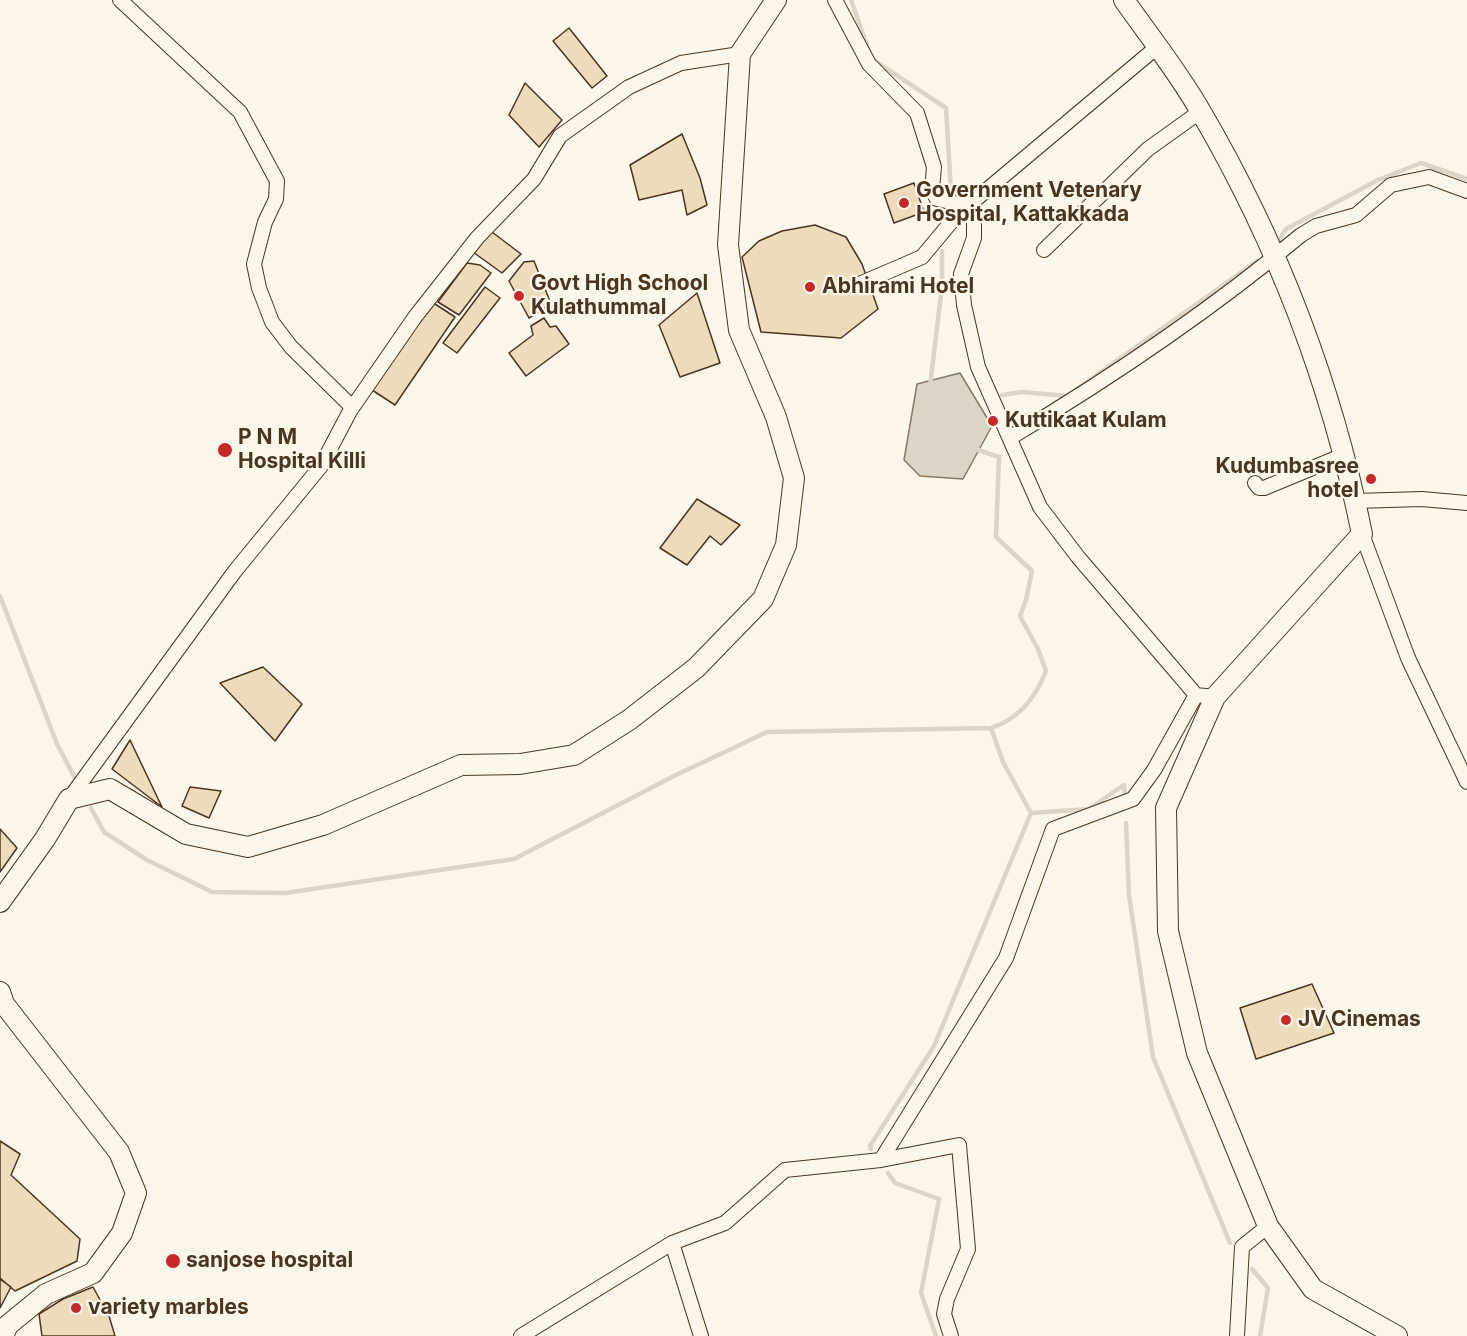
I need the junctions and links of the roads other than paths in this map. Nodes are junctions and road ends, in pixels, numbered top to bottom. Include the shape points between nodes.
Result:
1 (120, 0) edge
2 (776, 0) edge
3 (835, 0) edge
4 (1124, 0) edge
5 (1157, 48) junction
6 (740, 54) junction
7 (1201, 111) junction
8 (1467, 191) edge
9 (968, 206) junction
10 (1044, 250) dead end
11 (1274, 258) junction
12 (856, 285) dead end
13 (352, 407) junction
14 (1010, 438) junction
15 (1344, 455) junction
16 (1255, 483) dead end
17 (1355, 501) junction
18 (1467, 502) edge
19 (1362, 534) junction
20 (1205, 696) junction
21 (1467, 782) edge
22 (69, 799) junction
23 (0, 902) edge
24 (0, 992) edge
25 (881, 1161) junction
26 (1268, 1226) junction
27 (672, 1244) junction
28 (3, 1336) edge
29 (521, 1336) edge
30 (701, 1336) edge
31 (951, 1336) edge
32 (1237, 1336) edge
33 (1397, 1336) edge

1 - 13 street via 240,112 277,181 276,199 265,222 254,264 259,288 272,322 291,347
2 - 6 main road
3 - 9 street via 869,64 917,113 934,167 932,190 937,199
4 - 5 main road
5 - 7 main road
5 - 9 street
6 - 13 street via 681,63 639,82 560,136 534,179 477,238
6 - 22 main road via 728,245 739,330 776,417 794,478 786,545 763,600 696,668 574,755 520,764 461,765 323,825 248,846 186,834 110,789
7 - 10 street via 1148,149
7 - 11 main road
8 - 11 street via 1429,177 1391,185 1356,215 1316,226
9 - 12 street via 922,257
9 - 14 street via 974,220 974,238 961,273 964,305 978,367
11 - 14 street via 1079,397
11 - 15 main road via 1300,318
13 - 22 street via 321,466 235,571
14 - 20 street via 1040,507 1078,557
15 - 16 street via 1264,488
15 - 17 main road
17 - 18 street
17 - 19 main road
19 - 20 main road
19 - 21 street via 1408,658
20 - 25 street via 1133,799 1053,829 1006,958
20 - 26 main road via 1166,808 1168,931 1197,1053
22 - 23 main road
24 - 28 main road via 4,1004 119,1152 136,1193 122,1233 93,1273 46,1294 8,1325
25 - 27 street via 785,1170 725,1223
25 - 31 street via 959,1144 968,1250 944,1314
26 - 32 street via 1242,1247
26 - 33 main road via 1313,1289
27 - 29 street
27 - 30 street

